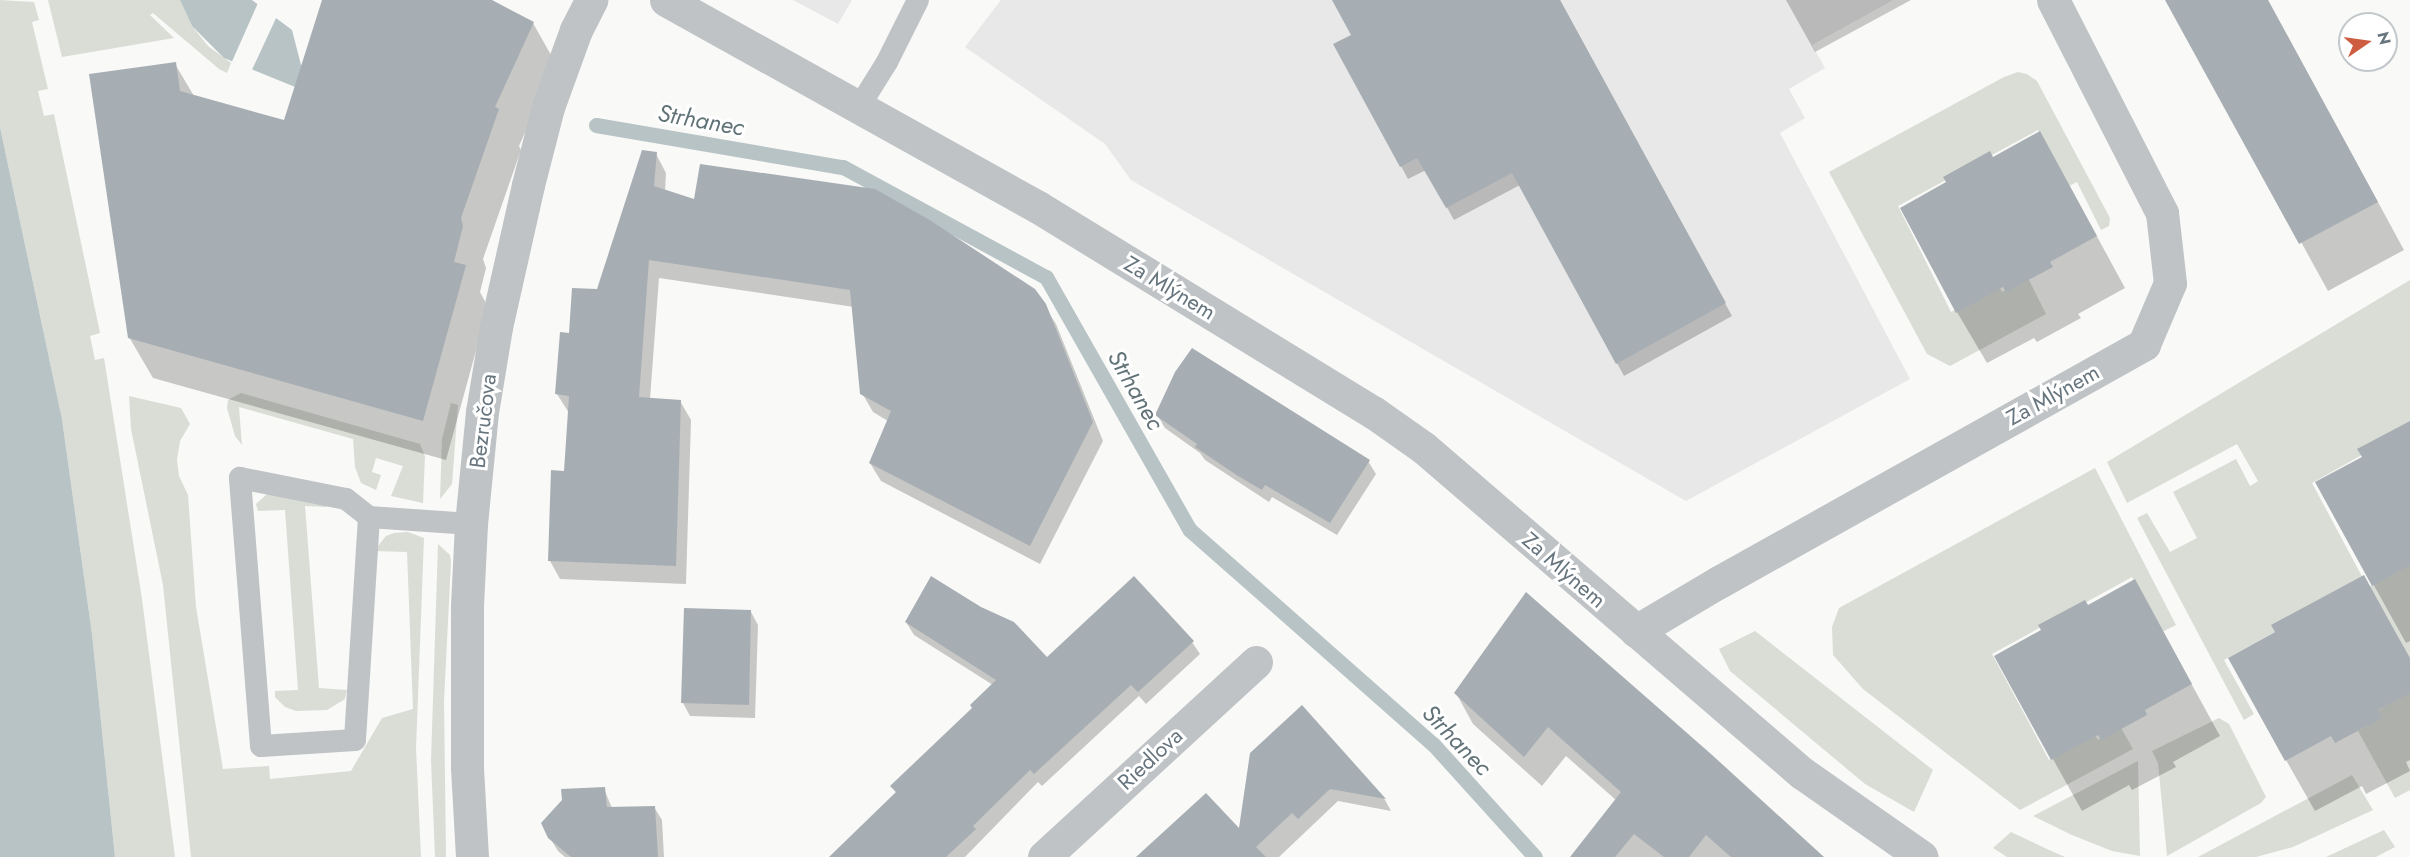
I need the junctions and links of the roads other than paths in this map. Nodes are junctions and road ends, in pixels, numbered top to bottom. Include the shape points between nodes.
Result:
1 (591, 0) edge
2 (666, 0) edge
3 (918, 0) edge
4 (2052, 0) edge
5 (859, 107) junction
6 (369, 517) junction
7 (471, 524) junction
8 (1636, 632) junction
9 (1257, 662) dead end
10 (472, 857) edge
11 (1044, 857) edge
12 (1922, 857) edge

1 - 7 street, Bezručova via 548,107 515,235 482,412
2 - 5 street, Za Mlýnem
3 - 5 lane
4 - 8 street, Za Mlýnem via 2162,213 2170,283 2144,344
5 - 8 street, Za Mlýnem via 1038,207 1373,412 1424,448
6 - 6 lane via 346,499 240,478 261,746 355,740
6 - 7 lane
7 - 10 street, Bezručova via 466,692
8 - 12 street, Za Mlýnem via 1802,773
9 - 11 street, Riedlova

